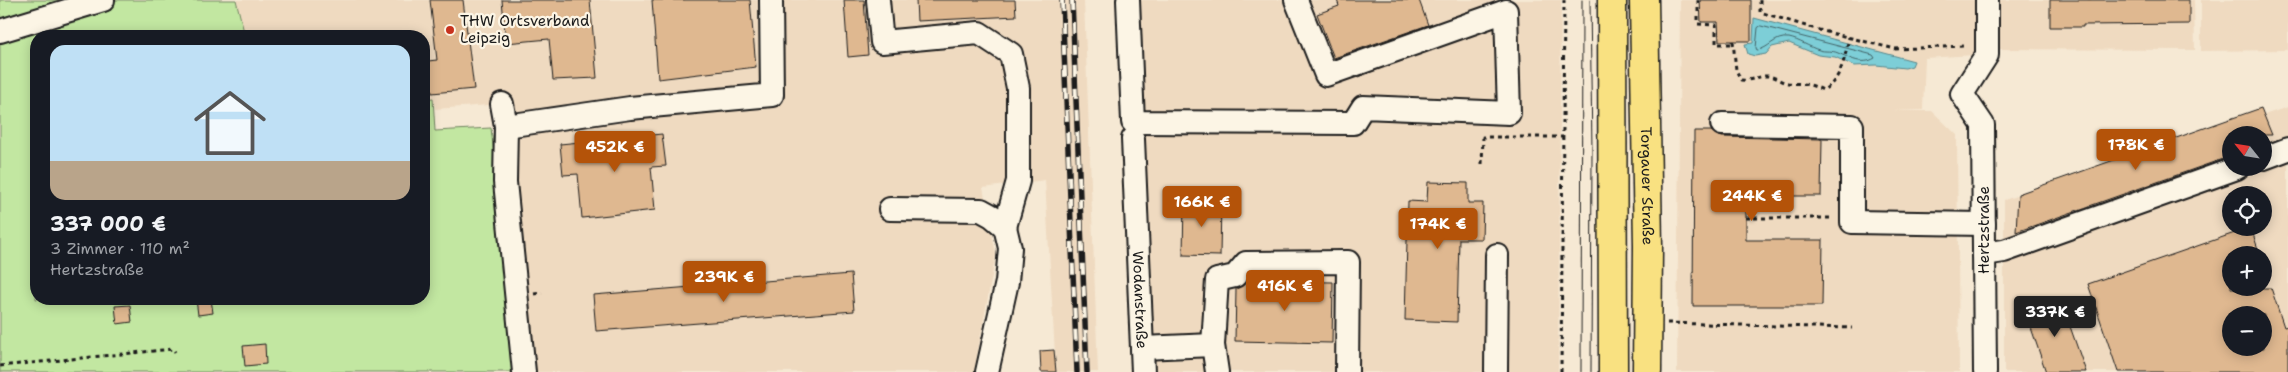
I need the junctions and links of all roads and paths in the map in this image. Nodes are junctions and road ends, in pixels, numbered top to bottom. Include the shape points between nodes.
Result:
1 (102, 0) edge
2 (771, 0) edge
3 (878, 0) edge
4 (1128, 0) edge
5 (1296, 0) edge
6 (1564, 0) edge
7 (1612, 0) edge
8 (1644, 0) edge
9 (1698, 0) edge
10 (1760, 0) edge
11 (1987, 0) edge
12 (0, 31) edge
13 (1849, 37) junction
14 (1964, 46) dead end
15 (502, 104) dead end
16 (1722, 124) dead end
17 (506, 126) junction
18 (1563, 137) junction
19 (1133, 139) dead end
20 (2288, 150) edge
21 (2272, 155) edge
22 (1482, 164) dead end
23 (2222, 173) edge
24 (890, 209) dead end
25 (1746, 218) dead end
26 (1852, 218) junction
27 (1984, 224) junction
28 (1005, 227) junction
29 (1984, 254) junction
30 (1497, 255) dead end
31 (1663, 322) dead end
32 (1852, 328) dead end
33 (1213, 345) junction
34 (1142, 348) junction
35 (176, 352) dead end
36 (0, 366) edge
37 (524, 372) edge
38 (987, 372) edge
39 (1143, 372) edge
40 (1217, 372) edge
41 (1347, 372) edge
42 (1496, 372) edge
43 (1561, 372) edge
44 (1613, 372) edge
45 (1647, 372) edge
46 (1985, 372) edge

1 - 12 street
2 - 17 street via 772,94 630,108
3 - 28 street via 882,42 979,33 1011,54 1018,88 1018,181
4 - 5 street via 1133,122 1352,123 1363,107 1509,113 1506,11 1326,74
6 - 18 path
7 - 44 main road
8 - 45 main road, Torgauer Straße
9 - 13 path via 1698,24 1716,25 1716,44 1733,43 1736,70 1741,80 1764,76 1788,83 1813,85 1823,90 1829,87 1843,66
10 - 13 path via 1760,12
11 - 27 street, Hertzstraße via 1987,55 1962,94 1983,124
13 - 14 path via 1895,49
15 - 17 street
16 - 26 street via 1852,126
17 - 37 street via 505,182
18 - 22 path via 1483,137
18 - 43 path
19 - 34 street, Wodanstraße
20 - 21 street
23 - 29 street via 2004,251
24 - 28 street via 981,210
25 - 26 path
26 - 27 street via 1852,222
27 - 29 street, Hertzstraße
28 - 38 street via 1010,248 1007,282
29 - 46 street, Hertzstraße
30 - 42 street
31 - 32 path
33 - 34 street
33 - 40 street
33 - 41 street via 1217,280 1235,276 1246,263 1348,262
34 - 39 street, Wodanstraße
35 - 36 path via 173,349

